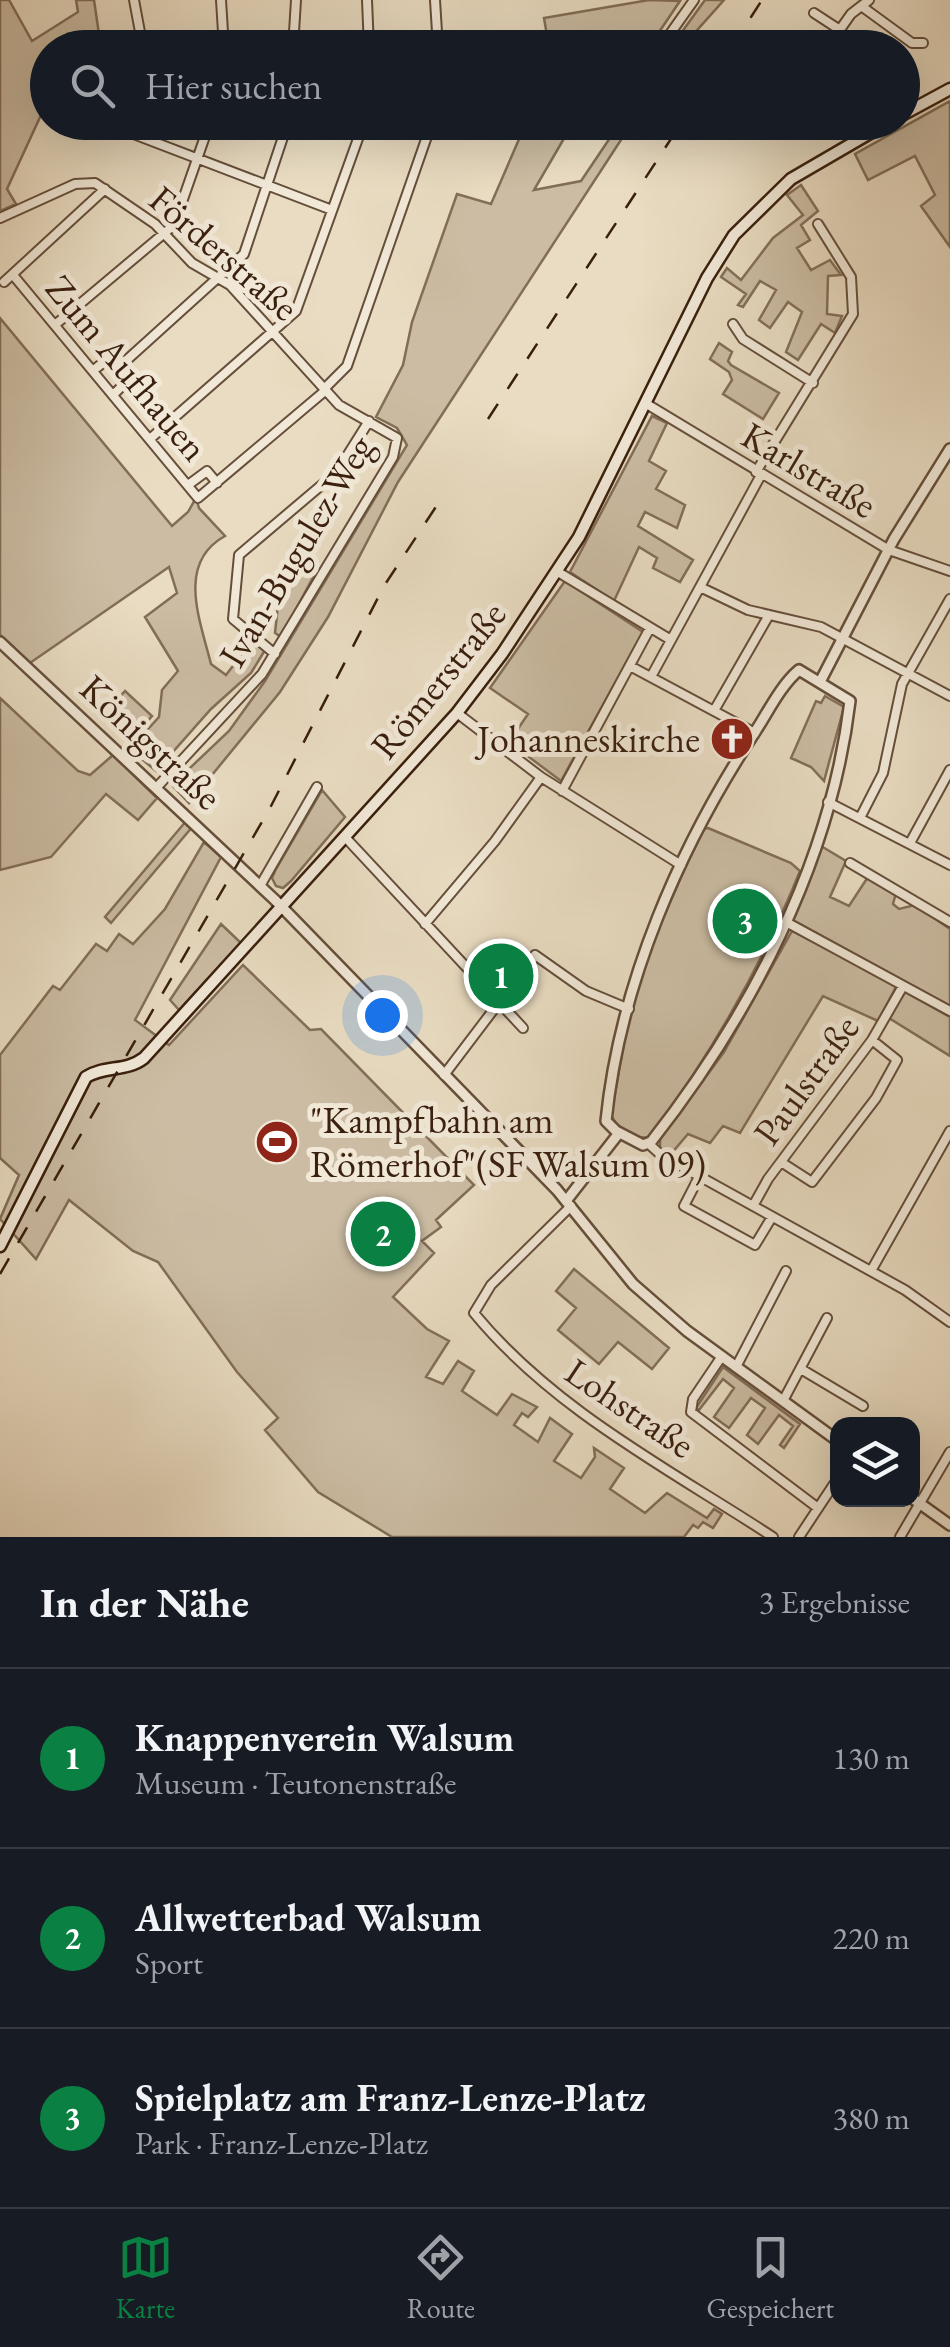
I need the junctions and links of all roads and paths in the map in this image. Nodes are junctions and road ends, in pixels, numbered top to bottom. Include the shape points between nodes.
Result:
1 (134, 0) edge
2 (222, 0) edge
3 (296, 0) edge
4 (367, 0) edge
5 (436, 0) edge
6 (694, 0) edge
7 (867, 4) edge
8 (814, 12) dead end
9 (140, 30) edge
10 (223, 30) edge
11 (295, 30) edge
12 (368, 30) edge
13 (437, 30) edge
14 (673, 30) edge
15 (840, 30) joint
16 (897, 30) edge
17 (920, 43) edge
18 (924, 43) dead end
19 (950, 89) edge
20 (920, 105) edge
21 (145, 140) edge
22 (203, 140) edge
23 (283, 140) edge
24 (357, 140) edge
25 (426, 140) edge
26 (858, 140) edge
27 (196, 160) junction
28 (268, 188) junction
29 (105, 189) junction
30 (332, 210) junction
31 (0, 218) edge
32 (818, 224) dead end
33 (165, 233) junction
34 (13, 274) junction
35 (222, 279) junction
36 (4, 282) dead end
37 (56, 324) junction
38 (733, 324) dead end
39 (276, 332) junction
40 (119, 367) junction
41 (95, 369) junction
42 (813, 383) junction
43 (325, 389) junction
44 (115, 393) junction
45 (646, 402) junction
46 (369, 421) junction
47 (392, 432) joint
48 (151, 438) junction
49 (950, 449) edge
50 (759, 474) junction
51 (217, 482) junction
52 (188, 485) junction
53 (889, 550) junction
54 (950, 571) edge
55 (558, 572) junction
56 (700, 587) junction
57 (950, 599) edge
58 (770, 615) junction
59 (650, 628) junction
60 (843, 638) junction
61 (671, 640) junction
62 (0, 642) edge
63 (275, 654) junction
64 (630, 666) junction
65 (908, 674) junction
66 (652, 675) junction
67 (822, 680) junction
68 (950, 696) edge
69 (715, 708) junction
70 (457, 713) junction
71 (754, 732) junction
72 (950, 770) edge
73 (540, 777) junction
74 (157, 787) junction
75 (317, 788) dead end
76 (562, 791) junction
77 (828, 802) junction
78 (861, 816) junction
79 (345, 837) junction
80 (910, 842) junction
81 (850, 862) dead end
82 (681, 864) junction
83 (950, 865) edge
84 (260, 886) junction
85 (282, 909) junction
86 (786, 922) junction
87 (950, 922) edge
88 (424, 924) junction
89 (904, 986) junction
90 (499, 1004) junction
91 (628, 1009) junction
92 (950, 1011) edge
93 (523, 1028) dead end
94 (872, 1040) junction
95 (444, 1075) junction
96 (950, 1130) edge
97 (619, 1134) junction
98 (650, 1144) junction
99 (781, 1162) junction
100 (699, 1177) junction
101 (569, 1203) junction
102 (753, 1206) junction
103 (772, 1217) junction
104 (0, 1246) edge
105 (786, 1271) dead end
106 (871, 1271) junction
107 (826, 1318) dead end
108 (950, 1322) edge
109 (722, 1356) junction
110 (736, 1366) junction
111 (801, 1369) junction
112 (784, 1401) junction
113 (863, 1406) dead end
114 (830, 1436) edge
115 (950, 1452) edge
116 (830, 1490) edge
117 (920, 1497) edge
118 (920, 1503) edge
119 (914, 1507) edge
120 (818, 1508) junction
121 (950, 1525) edge
122 (773, 1537) edge
123 (799, 1537) edge
124 (900, 1537) edge

1 - 9 street
2 - 10 street
3 - 11 street
4 - 12 street
5 - 13 street
6 - 14 street
7 - 15 street
7 - 16 street
8 - 15 street
17 - 18 street
19 - 20 main road
21 - 27 street
22 - 27 street
23 - 28 street
24 - 30 street
25 - 43 street via 347,366
26 - 45 main road, Römerstraße via 791,179 748,218 707,278
27 - 28 street
27 - 33 street via 176,221
28 - 30 street
28 - 35 street via 244,254
29 - 31 street, Förderstraße via 75,184
29 - 33 street, Förderstraße
29 - 34 street, Zum Aufhauen
30 - 39 street via 301,301
32 - 42 street via 851,277 854,300 848,327
33 - 35 street, Förderstraße via 192,263
33 - 37 street
34 - 36 street, Zum Aufhauen
34 - 37 street, Zum Aufhauen
35 - 39 street, Förderstraße
35 - 40 street
37 - 41 street, Zum Aufhauen
38 - 42 street via 744,339
39 - 43 street, Förderstraße
39 - 48 street
40 - 41 street via 109,358
40 - 44 street via 128,380
41 - 44 street, Zum Aufhauen via 100,384
42 - 50 street
43 - 46 street, Förderstraße
43 - 51 street
44 - 48 street, Zum Aufhauen
45 - 50 street, Karlstraße
45 - 55 main road, Römerstraße
46 - 47 street, Förderstraße
46 - 63 street via 337,472 237,558 233,618
47 - 63 street, Ivan-Bugulez-Weg via 392,457
48 - 52 street, Zum Aufhauen
49 - 53 street
50 - 53 street, Karlstraße
50 - 56 street
51 - 52 street via 207,471
51 - 52 street, Zum Aufhauen via 198,498
53 - 54 street, Karlstraße
53 - 60 street
55 - 59 street
55 - 70 main road, Römerstraße
56 - 58 street
56 - 61 street
57 - 65 street
58 - 60 street
58 - 69 street
59 - 61 street
59 - 64 street
60 - 65 street
60 - 67 street
61 - 66 street
62 - 74 street, Königstraße
63 - 74 street, Ivan-Bugulez-Weg
64 - 66 street
64 - 76 street
65 - 68 street
65 - 78 street via 877,791
66 - 69 street
67 - 71 street via 797,670
67 - 77 street via 850,701
69 - 71 street
70 - 73 street
70 - 79 main road, Römerstraße
71 - 82 street
72 - 80 street
73 - 76 street
73 - 88 street
74 - 84 street, Königstraße
75 - 84 street
76 - 82 street
77 - 78 street
77 - 86 street
78 - 80 street
79 - 85 main road, Römerstraße
79 - 88 street
80 - 83 street
81 - 87 street
82 - 91 street
84 - 85 street, Königstraße
85 - 95 street, Königstraße
85 - 104 main road, Römerstraße via 138,1063 86,1077
86 - 89 street
86 - 98 street via 733,1026
88 - 90 street
89 - 92 street
89 - 94 street, Paulstraße
90 - 91 street via 536,955 586,992
90 - 93 street
90 - 95 street
91 - 97 street via 606,1121
94 - 99 street, Paulstraße
94 - 99 street via 898,1060 876,1098 812,1182
95 - 101 street, Königstraße
96 - 106 street
97 - 98 street
97 - 101 street
98 - 100 street
99 - 102 street, Paulstraße
100 - 102 street
100 - 103 street via 684,1206 756,1246
101 - 109 street, Königstraße via 633,1284
101 - 122 street, Lohstraße via 474,1313 558,1396
102 - 103 street
103 - 106 street
105 - 110 street
106 - 108 street
107 - 111 street
109 - 110 street, Königstraße
109 - 120 street via 691,1412
110 - 112 street, Königstraße
111 - 112 street
111 - 113 street
112 - 114 street, Königstraße
115 - 117 street
116 - 120 street
118 - 121 street
119 - 124 street
120 - 123 street

